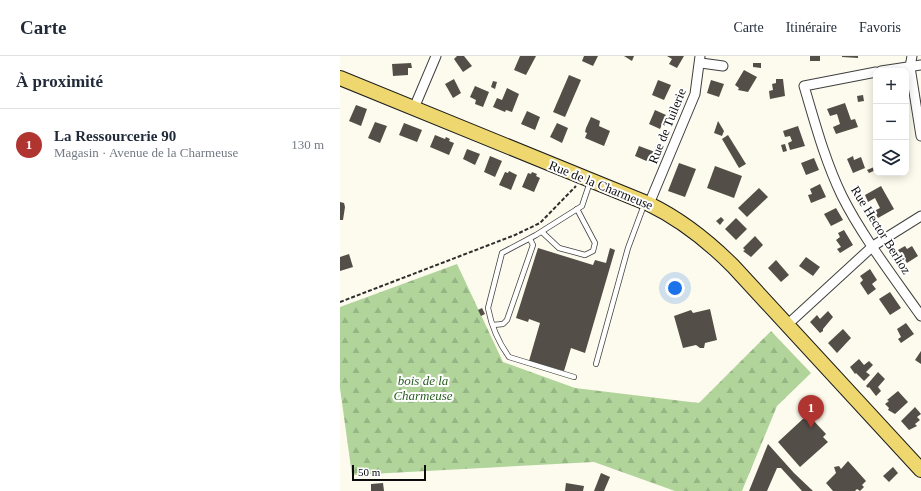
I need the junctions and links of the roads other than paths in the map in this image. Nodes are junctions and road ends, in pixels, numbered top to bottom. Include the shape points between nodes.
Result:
1 (436, 56) edge
2 (912, 56) edge
3 (700, 60) edge
4 (921, 65) edge
5 (723, 66) dead end
6 (910, 67) junction
7 (903, 68) edge
8 (873, 73) edge
9 (340, 78) edge
10 (414, 108) junction
11 (921, 136) edge
12 (587, 179) junction
13 (647, 203) junction
14 (577, 209) junction
15 (921, 216) edge
16 (542, 232) junction
17 (530, 239) junction
18 (873, 246) junction
19 (921, 316) edge
20 (493, 325) junction
21 (787, 325) junction
22 (596, 364) dead end
23 (574, 377) dead end
24 (921, 470) edge

1 - 10 street
2 - 6 street
3 - 5 street
3 - 13 street, Rue de Tuilerie via 695,94
4 - 6 street
6 - 7 street
6 - 11 street
8 - 18 street, Rue Hector Berlioz via 804,86 821,144 842,196
9 - 10 main road, Rue de la Charmeuse
10 - 12 main road, Rue de la Charmeuse
12 - 13 main road, Rue de la Charmeuse
12 - 14 lane via 582,206
13 - 21 main road, Rue de la Charmeuse via 685,224 712,244
13 - 22 lane via 628,248
14 - 16 lane
14 - 16 lane via 595,243 593,251 585,255 559,248
15 - 18 street
16 - 17 lane
17 - 20 lane via 533,245 507,320 503,324
17 - 20 lane via 502,253 488,308
18 - 19 street, Rue Hector Berlioz
18 - 21 street
20 - 23 lane via 509,357
21 - 24 main road, Rue de la Charmeuse

